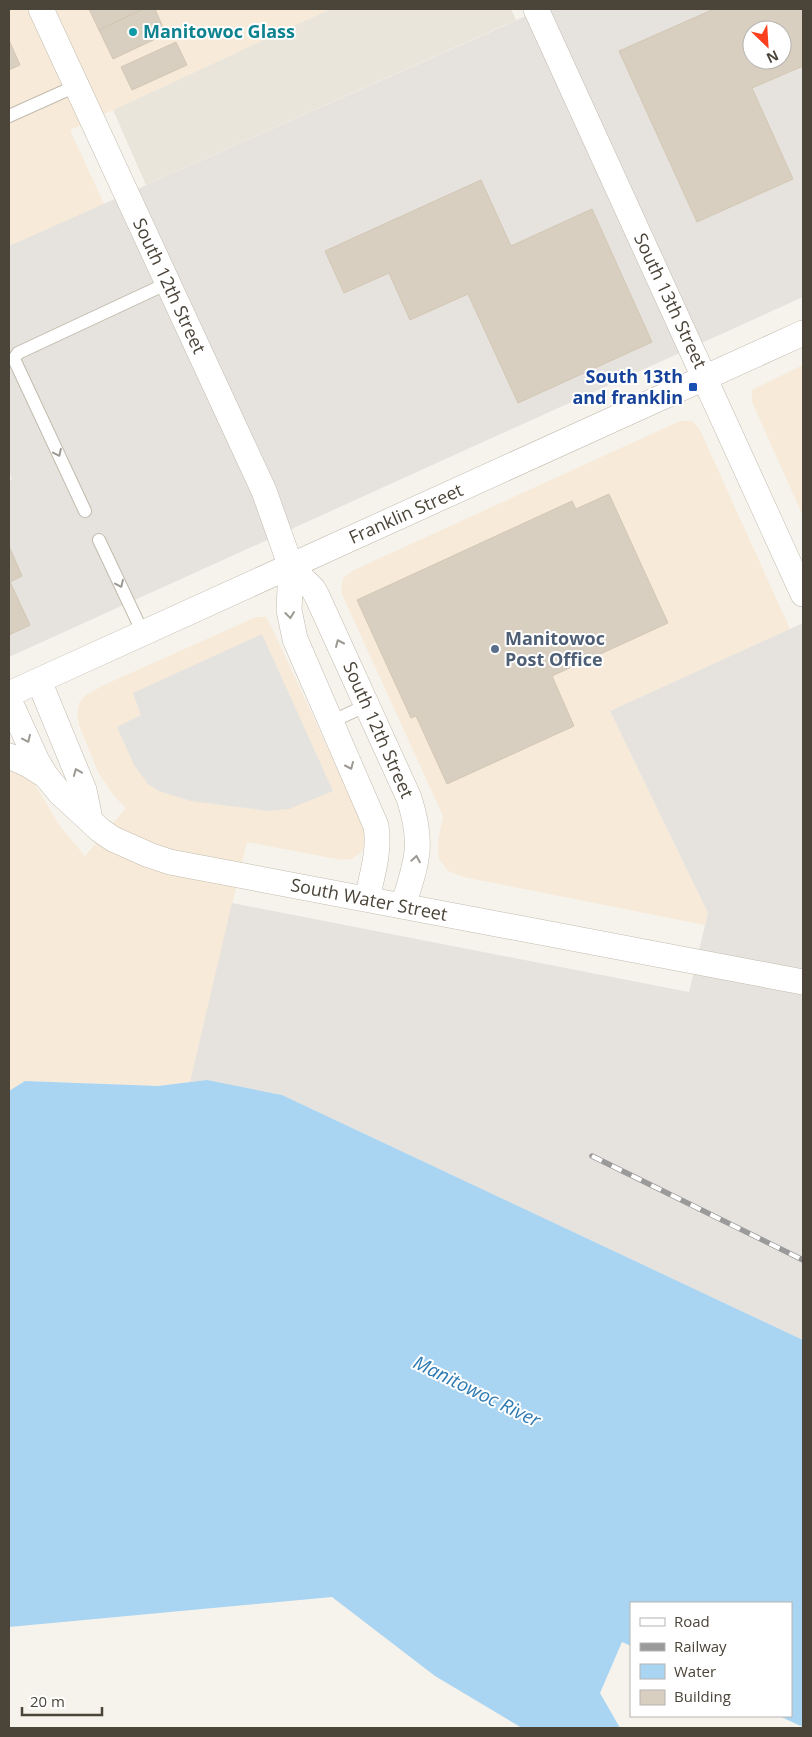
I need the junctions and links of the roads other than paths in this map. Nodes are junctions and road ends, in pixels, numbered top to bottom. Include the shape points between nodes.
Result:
1 (41, 9) edge
2 (536, 9) edge
3 (76, 86) junction
4 (9, 116) edge
5 (168, 283) junction
6 (803, 333) edge
7 (706, 378) junction
8 (85, 511) dead end
9 (99, 540) dead end
10 (291, 566) junction
11 (803, 594) edge
12 (143, 634) junction
13 (39, 681) junction
14 (9, 694) edge
15 (9, 700) edge
16 (367, 705) junction
17 (331, 722) junction
18 (9, 756) edge
19 (46, 776) junction
20 (90, 819) junction
21 (367, 899) junction
22 (403, 906) junction
23 (803, 982) edge

1 - 3 street, South 12th Street
2 - 7 street, South 13th Street
3 - 4 lane
3 - 5 street, South 12th Street
5 -> 8 lane via 18,353 14,359
5 - 10 street, South 12th Street via 266,496
6 - 7 street, Franklin Street
7 - 10 street, Franklin Street
7 - 11 street, South 13th Street
9 -> 12 lane
10 - 12 street, Franklin Street
16 -> 10 street, South 12th Street via 317,596
10 -> 17 street, South 12th Street via 289,610 295,639
12 - 13 street, Franklin Street
13 - 14 street, Franklin Street
20 -> 13 street via 84,790
15 -> 19 street
16 - 17 lane
22 -> 16 street, South 12th Street via 417,858 416,820
17 -> 21 street, South 12th Street via 376,826 376,854
18 - 19 street
19 - 20 street, South Water Street via 71,804
20 - 21 street, South Water Street via 113,839 170,862
21 - 22 street, South Water Street
22 - 23 street, South Water Street

